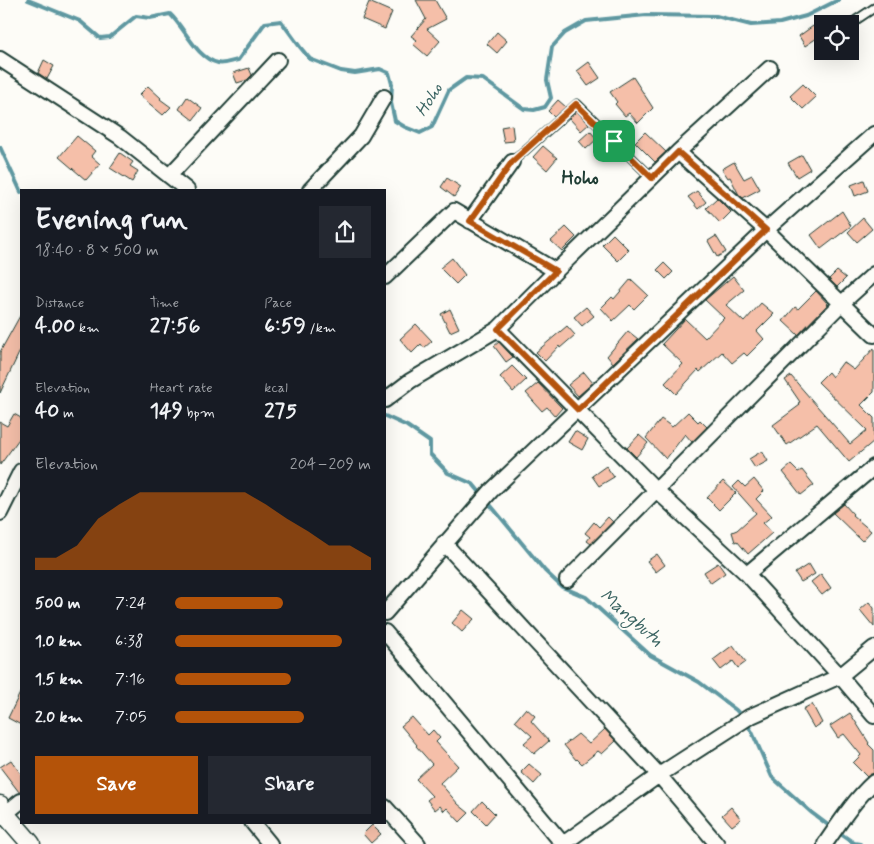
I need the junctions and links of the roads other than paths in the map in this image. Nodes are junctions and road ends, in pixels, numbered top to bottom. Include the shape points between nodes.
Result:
1 (874, 8) edge
2 (859, 18) edge
3 (0, 59) edge
4 (278, 60) dead end
5 (770, 68) dead end
6 (384, 97) dead end
7 (874, 134) edge
8 (678, 152) junction
9 (512, 162) joint
10 (169, 176) junction
11 (652, 178) junction
12 (185, 189) edge
13 (311, 189) edge
14 (470, 221) junction
15 (766, 230) junction
16 (556, 271) junction
17 (874, 274) edge
18 (386, 276) edge
19 (841, 304) junction
20 (498, 329) junction
21 (874, 335) edge
22 (386, 399) edge
23 (578, 410) junction
24 (20, 473) edge
25 (871, 475) edge
26 (656, 490) junction
27 (0, 513) edge
28 (444, 543) junction
29 (748, 574) junction
30 (567, 580) dead end
31 (386, 612) edge
32 (386, 633) edge
33 (874, 648) edge
34 (840, 676) junction
35 (874, 716) edge
36 (659, 775) junction
37 (874, 782) edge
38 (20, 802) edge
39 (386, 808) edge
40 (2, 812) edge
41 (254, 824) edge
42 (832, 834) edge
43 (31, 844) edge
44 (270, 844) edge
45 (418, 844) edge
46 (563, 844) edge
47 (717, 844) edge

1 - 2 lane
3 - 10 street via 120,137
4 - 10 street
5 - 8 street
6 - 13 street via 360,136
7 - 15 street
8 - 11 street
8 - 15 street
9 - 11 lane via 576,104
9 - 14 street
10 - 12 street
11 - 16 street
14 - 16 street
14 - 18 street via 454,211
15 - 19 street
15 - 23 street
16 - 20 street
17 - 19 street
19 - 21 street
19 - 26 street
20 - 22 street via 410,381
20 - 23 street
23 - 26 street
23 - 28 street via 491,491
24 - 27 street
25 - 29 street
26 - 29 street
26 - 30 street
28 - 31 street
28 - 36 street
29 - 34 street
32 - 46 street
33 - 34 street
34 - 35 street
34 - 36 street via 749,717
36 - 46 street
36 - 47 street
37 - 42 street
38 - 40 street
39 - 45 street
40 - 43 street
41 - 44 street

